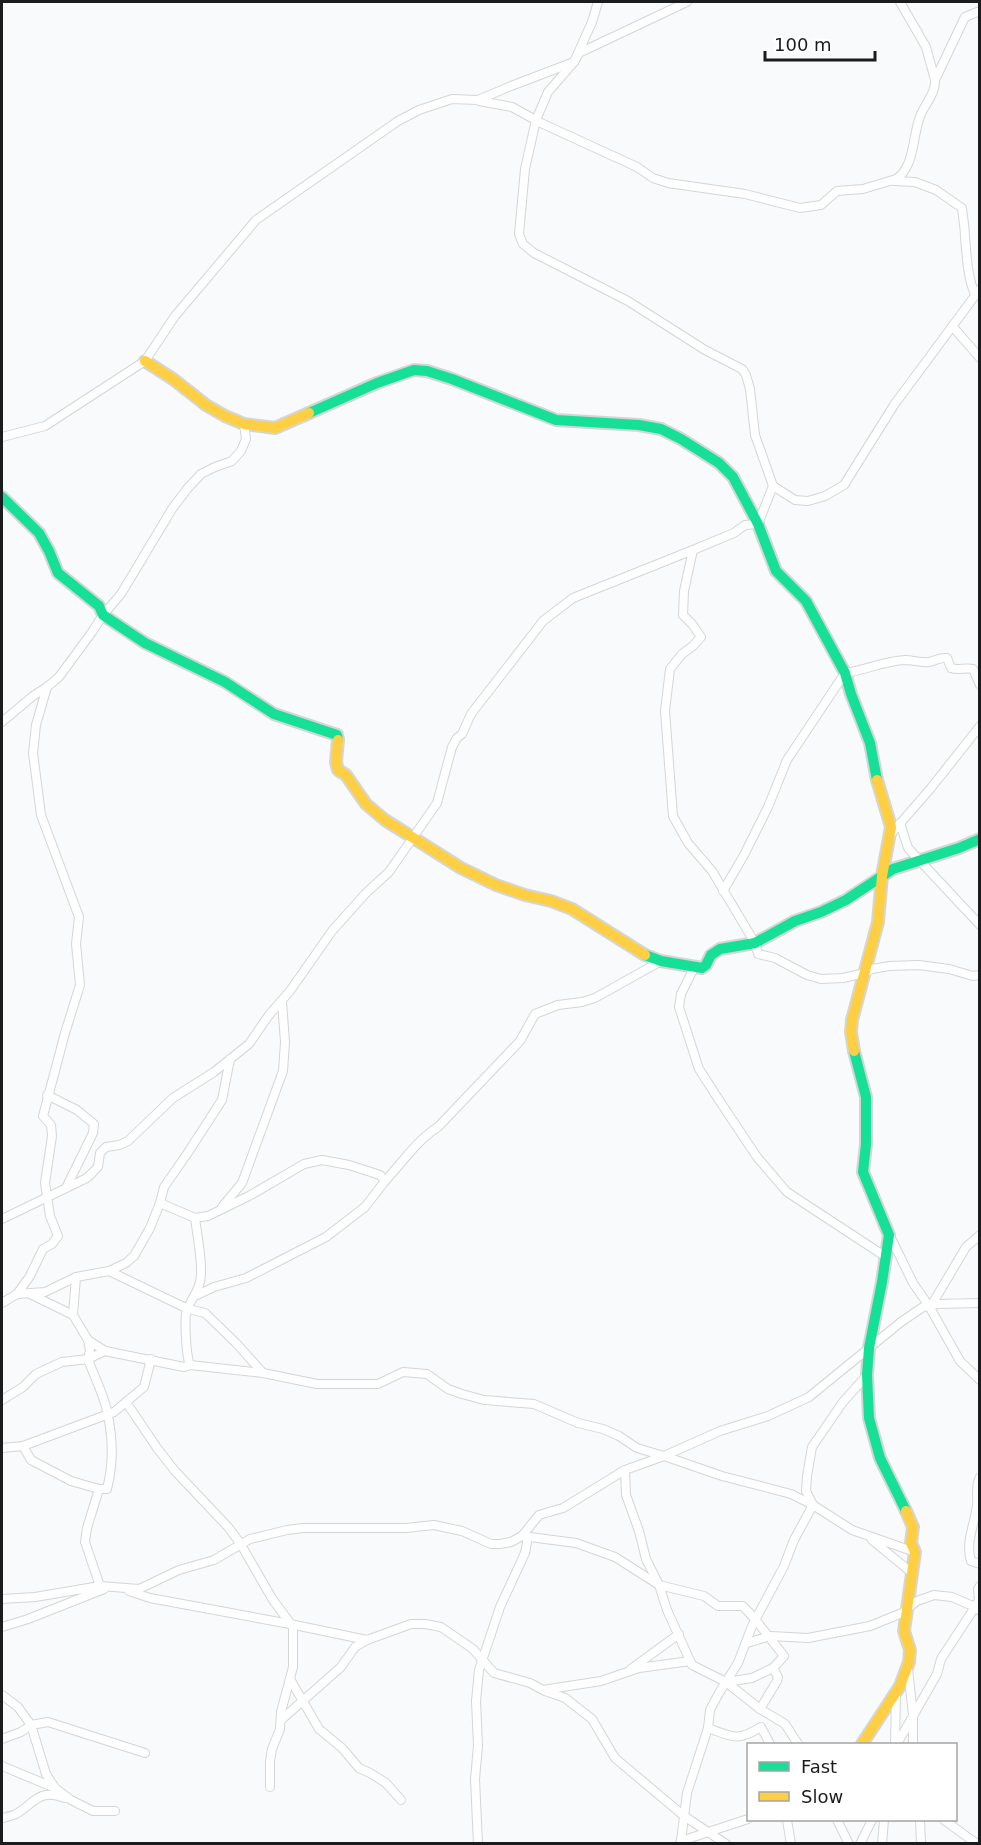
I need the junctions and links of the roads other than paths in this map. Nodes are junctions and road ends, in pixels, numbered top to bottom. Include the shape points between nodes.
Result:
1 (598, 2) edge
2 (687, 2) edge
3 (900, 2) edge
4 (980, 11) edge
5 (574, 62) junction
6 (935, 80) junction
7 (478, 100) junction
8 (536, 120) junction
9 (893, 180) junction
10 (977, 292) edge
11 (953, 327) junction
12 (980, 358) edge
13 (146, 361) junction
14 (244, 424) junction
15 (2, 437) edge
16 (773, 486) junction
17 (2, 498) edge
18 (758, 524) junction
19 (693, 550) junction
20 (103, 615) junction
21 (845, 673) junction
22 (980, 685) edge
23 (48, 687) junction
24 (2, 722) edge
25 (980, 726) edge
26 (900, 823) junction
27 (891, 834) junction
28 (412, 838) junction
29 (980, 839) edge
30 (918, 861) junction
31 (882, 876) junction
32 (723, 891) junction
33 (980, 925) edge
34 (755, 943) junction
35 (661, 961) junction
36 (695, 966) junction
37 (865, 974) junction
38 (980, 975) edge
39 (282, 1002) junction
40 (230, 1059) junction
41 (47, 1095) junction
42 (385, 1181) junction
43 (66, 1188) junction
44 (46, 1198) junction
45 (160, 1203) junction
46 (221, 1209) junction
47 (195, 1218) junction
48 (2, 1219) edge
49 (889, 1235) junction
50 (980, 1235) edge
51 (886, 1257) junction
52 (109, 1271) junction
53 (76, 1277) junction
54 (27, 1292) junction
55 (17, 1294) junction
56 (195, 1296) junction
57 (2, 1303) edge
58 (980, 1304) edge
59 (930, 1306) junction
60 (188, 1309) junction
61 (73, 1315) junction
62 (88, 1340) junction
63 (869, 1348) junction
64 (105, 1351) junction
65 (88, 1359) junction
66 (151, 1359) junction
67 (190, 1365) junction
68 (263, 1373) junction
69 (867, 1375) junction
70 (980, 1380) edge
71 (2, 1400) edge
72 (126, 1402) junction
73 (108, 1414) junction
74 (23, 1446) junction
75 (2, 1448) edge
76 (664, 1456) junction
77 (625, 1470) junction
78 (980, 1477) edge
79 (99, 1489) junction
80 (813, 1505) junction
81 (978, 1508) edge
82 (865, 1534) junction
83 (525, 1537) junction
84 (240, 1543) junction
85 (915, 1552) junction
86 (980, 1564) edge
87 (912, 1573) junction
88 (659, 1585) junction
89 (980, 1586) edge
90 (104, 1587) junction
91 (125, 1589) junction
92 (2, 1599) edge
93 (907, 1609) junction
94 (977, 1609) edge
95 (756, 1620) junction
96 (290, 1624) junction
97 (2, 1627) edge
98 (679, 1634) junction
99 (768, 1636) junction
100 (366, 1640) junction
101 (747, 1643) junction
102 (483, 1660) junction
103 (690, 1661) junction
104 (908, 1667) junction
105 (773, 1668) junction
106 (624, 1673) junction
107 (290, 1679) junction
108 (726, 1682) junction
109 (543, 1690) junction
110 (896, 1692) junction
111 (2, 1695) edge
112 (303, 1701) junction
113 (760, 1709) junction
114 (914, 1715) junction
115 (281, 1720) junction
116 (31, 1725) junction
117 (708, 1728) junction
118 (2, 1739) edge
119 (769, 1743) edge
120 (797, 1743) edge
121 (863, 1743) edge
122 (896, 1743) edge
123 (897, 1743) edge
124 (913, 1743) edge
125 (145, 1753) dead end
126 (2, 1766) edge
127 (270, 1787) dead end
128 (55, 1788) junction
129 (71, 1800) junction
130 (401, 1800) dead end
131 (116, 1811) dead end
132 (684, 1816) junction
133 (2, 1818) edge
134 (747, 1819) edge
135 (787, 1821) edge
136 (838, 1821) edge
137 (872, 1821) edge
138 (884, 1821) edge
139 (920, 1821) edge
140 (945, 1821) edge
141 (708, 1832) junction
142 (680, 1842) edge
143 (478, 1844) edge
144 (726, 1844) edge
145 (791, 1844) edge
146 (849, 1844) edge
147 (860, 1844) edge
148 (882, 1844) edge
149 (921, 1844) edge
150 (977, 1844) edge

1 - 5 street
2 - 5 street via 579,52
3 - 6 street via 926,47
4 - 6 street via 965,17
5 - 7 street
5 - 8 street via 548,92
6 - 9 street via 920,116 909,162
7 - 8 street via 513,107
7 - 13 street via 452,99 398,121 256,220 182,308
8 - 9 street via 653,178 800,208 821,205 837,191 863,189
8 - 16 street via 525,169 519,234 523,244 534,254 628,301 742,369 750,389 754,435
9 - 10 street via 915,182 936,190 962,208 969,280
10 - 11 street
11 - 12 street
11 - 16 street via 894,405 844,485 808,501 795,500
13 - 14 street via 216,411
13 - 15 street via 45,426
14 - 18 street via 275,428 402,373 427,371 556,420 661,429 718,463 733,477
14 - 20 street via 246,439 241,451 232,461 201,474 187,489 121,594
16 - 18 street
17 - 20 street via 43,538 58,573 99,606
18 - 19 street via 745,525
18 - 21 street via 776,572 806,601
19 - 28 street via 573,598 543,621 471,714 452,747 437,803
19 - 32 street via 682,615 701,637 670,669 665,711 670,784 673,816
20 - 23 street
20 - 28 street via 145,643 225,682 274,714 337,735 338,770 366,804
21 - 22 street via 884,663 947,658 951,668 973,669
21 - 27 street via 870,743
21 - 32 street via 787,760 768,807
23 - 24 street
23 - 41 street via 36,725 33,753 41,815 79,917 76,944 80,985
25 - 26 street
26 - 27 street
26 - 30 street via 908,848
27 - 31 street
28 - 35 street via 476,876 572,909 648,957
28 - 39 street via 389,872 332,931
29 - 30 street
30 - 31 street
30 - 33 street
31 - 34 street via 846,900
31 - 37 street via 878,922
32 - 34 street
34 - 36 street via 720,949 702,968
34 - 37 street via 758,954 821,979
35 - 36 street
35 - 42 street via 595,998 535,1014 520,1041
36 - 51 street via 679,1006 699,1069 719,1100 757,1157 787,1192
37 - 38 street via 889,966 919,965
37 - 49 street via 851,1032 866,1097 863,1172
39 - 40 street via 249,1044
39 - 46 street via 283,1071 242,1183
40 - 43 street via 173,1098 128,1141 106,1147 100,1153 98,1167 87,1178
40 - 45 street via 222,1100 164,1187
41 - 43 street via 94,1124
41 - 44 street via 42,1116 51,1125 52,1136
42 - 46 street via 380,1175 322,1160 304,1164
42 - 56 street via 365,1207 326,1237 246,1278
43 - 44 street
44 - 48 street
44 - 55 street via 57,1236 43,1249
45 - 47 street
45 - 52 street via 134,1256
46 - 47 street
47 - 56 street via 201,1275
49 - 51 street
49 - 59 street via 913,1283
50 - 59 street via 966,1247
51 - 63 street
52 - 53 street
52 - 60 street
53 - 54 street via 45,1292
53 - 61 street
54 - 55 street
54 - 61 street
55 - 57 street
56 - 60 street
58 - 59 street
59 - 63 street via 901,1322
59 - 70 street via 960,1361
60 - 67 street via 186,1345
60 - 68 street via 206,1313
61 - 62 street
62 - 64 street
62 - 65 street
63 - 69 street
63 - 76 street via 809,1397
64 - 65 street
64 - 66 street
65 - 71 street via 62,1362 36,1374
65 - 73 street
66 - 67 street
66 - 72 street via 144,1387
67 - 68 street
68 - 76 street via 317,1384 378,1384 403,1372 427,1374 462,1394 534,1404
69 - 80 street via 812,1447 807,1491
69 - 85 street via 869,1418 877,1448 913,1527 911,1543
72 - 73 street
72 - 84 street via 175,1471
73 - 74 street
73 - 79 street via 112,1472 107,1490
74 - 75 street
74 - 79 street via 31,1460 71,1481
76 - 77 street
76 - 80 street via 792,1494
77 - 83 street via 563,1508 539,1515
77 - 88 street via 626,1495 646,1559
78 - 81 street
79 - 90 street via 85,1542
80 - 82 street
80 - 95 street
81 - 86 street via 969,1546 971,1561
82 - 85 street
82 - 87 street
83 - 84 street via 491,1544 462,1531 434,1525 303,1528
83 - 88 street via 586,1546 615,1557
83 - 102 street via 525,1553 500,1607
84 - 91 street via 214,1560 179,1570 139,1589
84 - 96 street
85 - 87 street
87 - 93 street
88 - 95 street via 704,1596 718,1606 743,1606
88 - 98 street
89 - 94 street
90 - 91 street
90 - 92 street
90 - 97 street
91 - 96 street via 150,1598
93 - 94 street via 934,1595 952,1597
93 - 99 street via 869,1627 808,1638
93 - 104 street via 904,1631 910,1650
94 - 114 street via 941,1659
95 - 99 street
95 - 101 street
96 - 100 street
96 - 107 street
98 - 103 street
98 - 106 street
99 - 101 street
99 - 105 street via 784,1656
100 - 102 street via 411,1624 425,1624 441,1627
100 - 112 street via 355,1647 342,1668
101 - 108 street
102 - 109 street via 494,1673
102 - 143 street via 476,1701
103 - 106 street
103 - 108 street
104 - 110 street
104 - 114 street
105 - 108 street via 752,1678
105 - 113 street via 777,1682
106 - 109 street via 601,1681
107 - 112 street
107 - 115 street
108 - 113 street
108 - 117 street via 710,1710
109 - 132 street via 565,1698 592,1719 615,1758
110 - 121 street
110 - 122 street
111 - 116 street via 18,1707
112 - 115 street
112 - 130 street via 319,1729 359,1768 386,1783
113 - 120 street via 785,1724
114 - 123 street
114 - 124 street
115 - 127 street via 270,1761
116 - 118 street
116 - 125 street via 48,1722
116 - 128 street via 46,1774
117 - 119 street via 736,1738 761,1727
117 - 132 street via 687,1793
126 - 128 street
128 - 129 street
129 - 131 street via 93,1811
129 - 133 street via 56,1795 36,1797 15,1815
132 - 141 street
132 - 142 street
134 - 141 street
135 - 145 street
136 - 146 street
137 - 147 street
138 - 148 street
139 - 149 street
140 - 150 street
141 - 142 street
141 - 144 street

